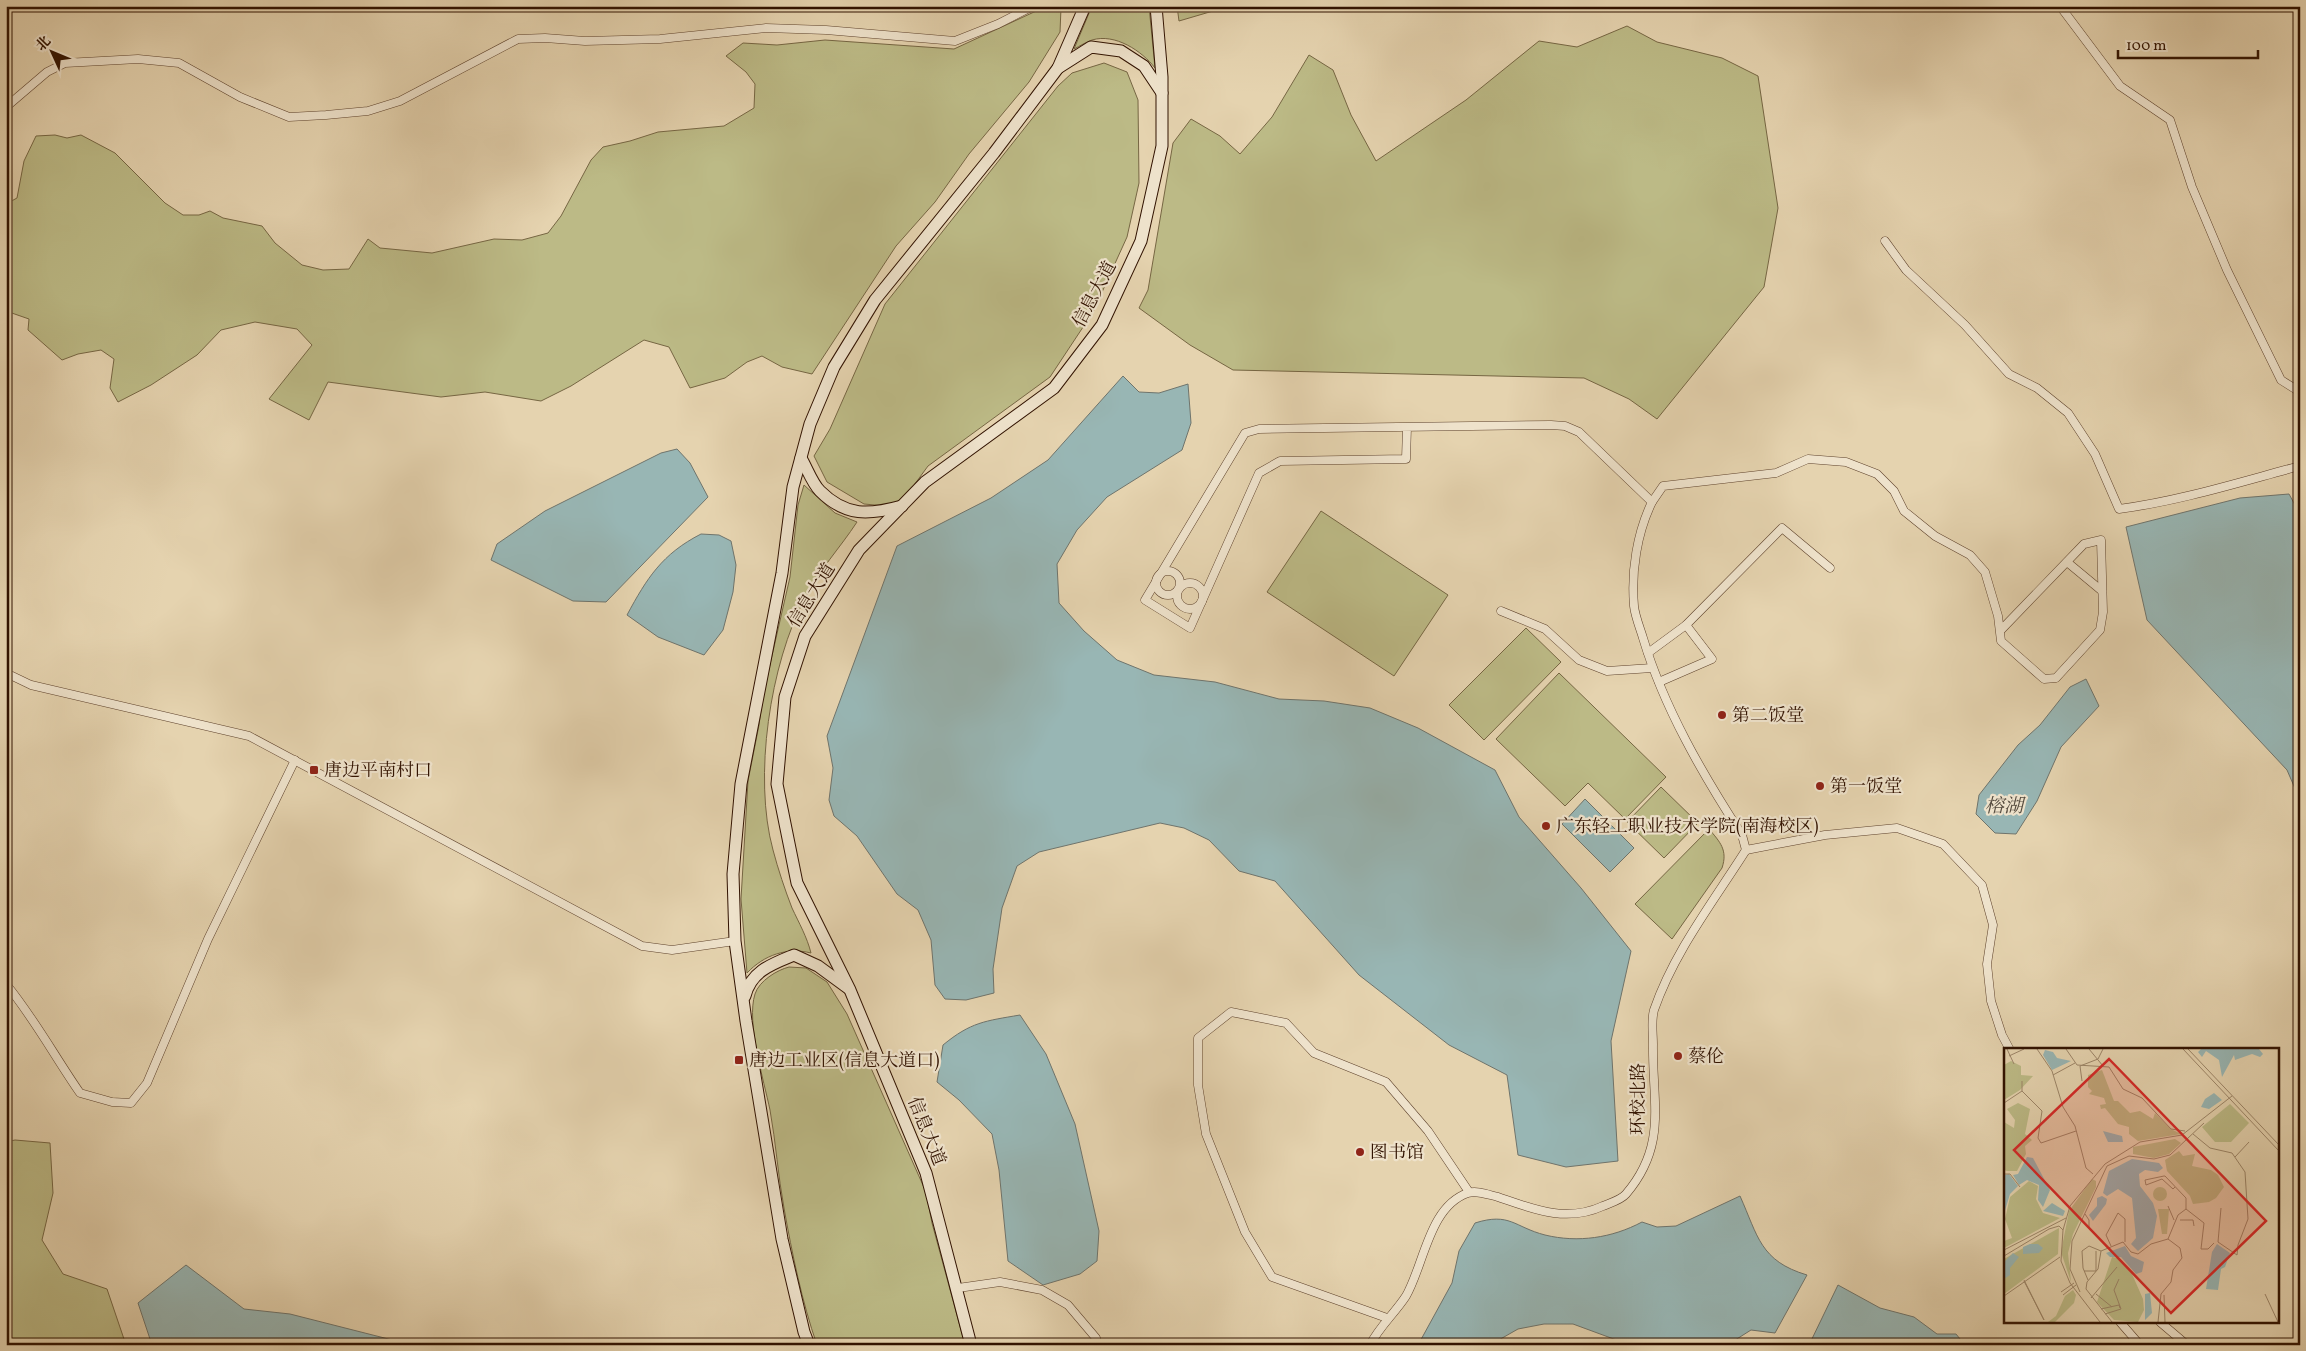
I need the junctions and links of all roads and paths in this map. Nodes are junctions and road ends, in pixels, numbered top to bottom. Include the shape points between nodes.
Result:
1 (1033, 6) edge
2 (1085, 6) edge
3 (1156, 6) edge
4 (2060, 6) edge
5 (1058, 68) junction
6 (1162, 93) junction
7 (8, 102) edge
8 (1885, 241) dead end
9 (2300, 392) edge
10 (1407, 427) junction
11 (801, 458) junction
12 (2300, 466) edge
13 (1652, 502) junction
14 (902, 506) junction
15 (2067, 562) junction
16 (1830, 568) dead end
17 (1158, 577) junction
18 (1178, 590) junction
19 (2102, 591) junction
20 (1200, 603) junction
21 (1501, 611) dead end
22 (1686, 625) junction
23 (2000, 631) junction
24 (1648, 653) junction
25 (1652, 668) junction
26 (6, 673) edge
27 (1659, 682) junction
28 (295, 760) junction
29 (1746, 850) junction
30 (735, 941) junction
31 (6, 984) edge
32 (850, 990) junction
33 (744, 1002) junction
34 (2009, 1048) edge
35 (1469, 1192) junction
36 (958, 1288) junction
37 (1387, 1318) junction
38 (2122, 1324) edge
39 (2162, 1324) edge
40 (809, 1345) edge
41 (971, 1345) edge
42 (1098, 1345) edge
43 (1370, 1345) edge
44 (2140, 1345) edge
45 (2187, 1345) edge

1 - 7 street via 955,41 766,28 660,40 518,39 400,102 368,111 326,116 289,117 240,97 179,63 138,59 66,63 47,72
2 - 5 main road, 信息大道
3 - 6 main road, 信息大道
4 - 9 street via 2120,86 2170,120 2192,187 2227,270 2281,380
5 - 6 main road via 1091,47 1122,51 1144,66
5 - 11 main road, 信息大道 via 875,300 834,366 810,424
6 - 14 main road, 信息大道 via 1162,146 1141,241 1102,324 1054,388 925,482
8 - 12 street via 1906,270 1965,326 2009,374 2037,388 2068,413 2095,454 2119,508 2142,506
10 - 13 street via 1565,426 1579,432
10 - 17 street via 1259,428 1245,433
10 - 20 street via 1406,458 1280,461 1259,472
11 - 14 main road via 820,491 851,512 878,512
11 - 30 main road, 信息大道 via 793,487 782,573 741,784 733,874
13 - 23 street via 1663,486 1776,473 1808,459 1846,462 1877,474 1894,491 1904,511 1935,536 1975,560 1985,572
13 - 24 street via 1642,522 1635,559 1634,607
14 - 32 main road, 信息大道 via 859,550 804,636 785,696 777,784 797,884
15 - 19 street
15 - 19 street via 2084,544 2100,540
15 - 23 street
16 - 22 street via 1782,528
17 - 18 street via 1157,585 1164,594
17 - 18 street via 1174,573 1180,582
17 - 20 street via 1145,600 1190,628
18 - 20 street via 1181,606 1189,609
18 - 20 street via 1184,584 1196,584 1203,595
19 - 23 street via 2100,630 2056,678 2044,678 2001,641
21 - 25 street via 1546,629 1579,660 1607,670
22 - 24 street
22 - 27 street via 1712,659
24 - 25 street
25 - 27 street
26 - 28 street via 31,685 249,736
27 - 29 street via 1701,766 1742,835
28 - 30 street via 642,946 672,950
28 - 31 street via 208,939 146,1083 131,1103 112,1102 80,1093 52,1054 29,1012
29 - 34 street via 1825,835 1897,828 1943,844 1982,885 1993,925 1987,964 1991,1001
29 - 35 street, 环校北路 via 1679,952 1654,1012 1652,1080 1656,1128 1651,1153 1641,1176 1624,1197 1597,1209 1572,1215 1550,1214 1484,1193
30 - 33 main road, 信息大道
32 - 33 main road via 818,966 794,955 770,964 748,982
32 - 36 main road, 信息大道 via 926,1173
33 - 40 main road, 信息大道 via 782,1239
35 - 37 street via 1447,1207 1431,1232 1405,1297
35 - 37 street via 1428,1131 1386,1082 1314,1053 1286,1023 1231,1012 1198,1038 1198,1085 1206,1134 1245,1232 1272,1277
36 - 41 main road, 信息大道
36 - 42 street via 1000,1282 1042,1290 1068,1305 1096,1338
37 - 43 street
38 - 44 street
39 - 45 street

